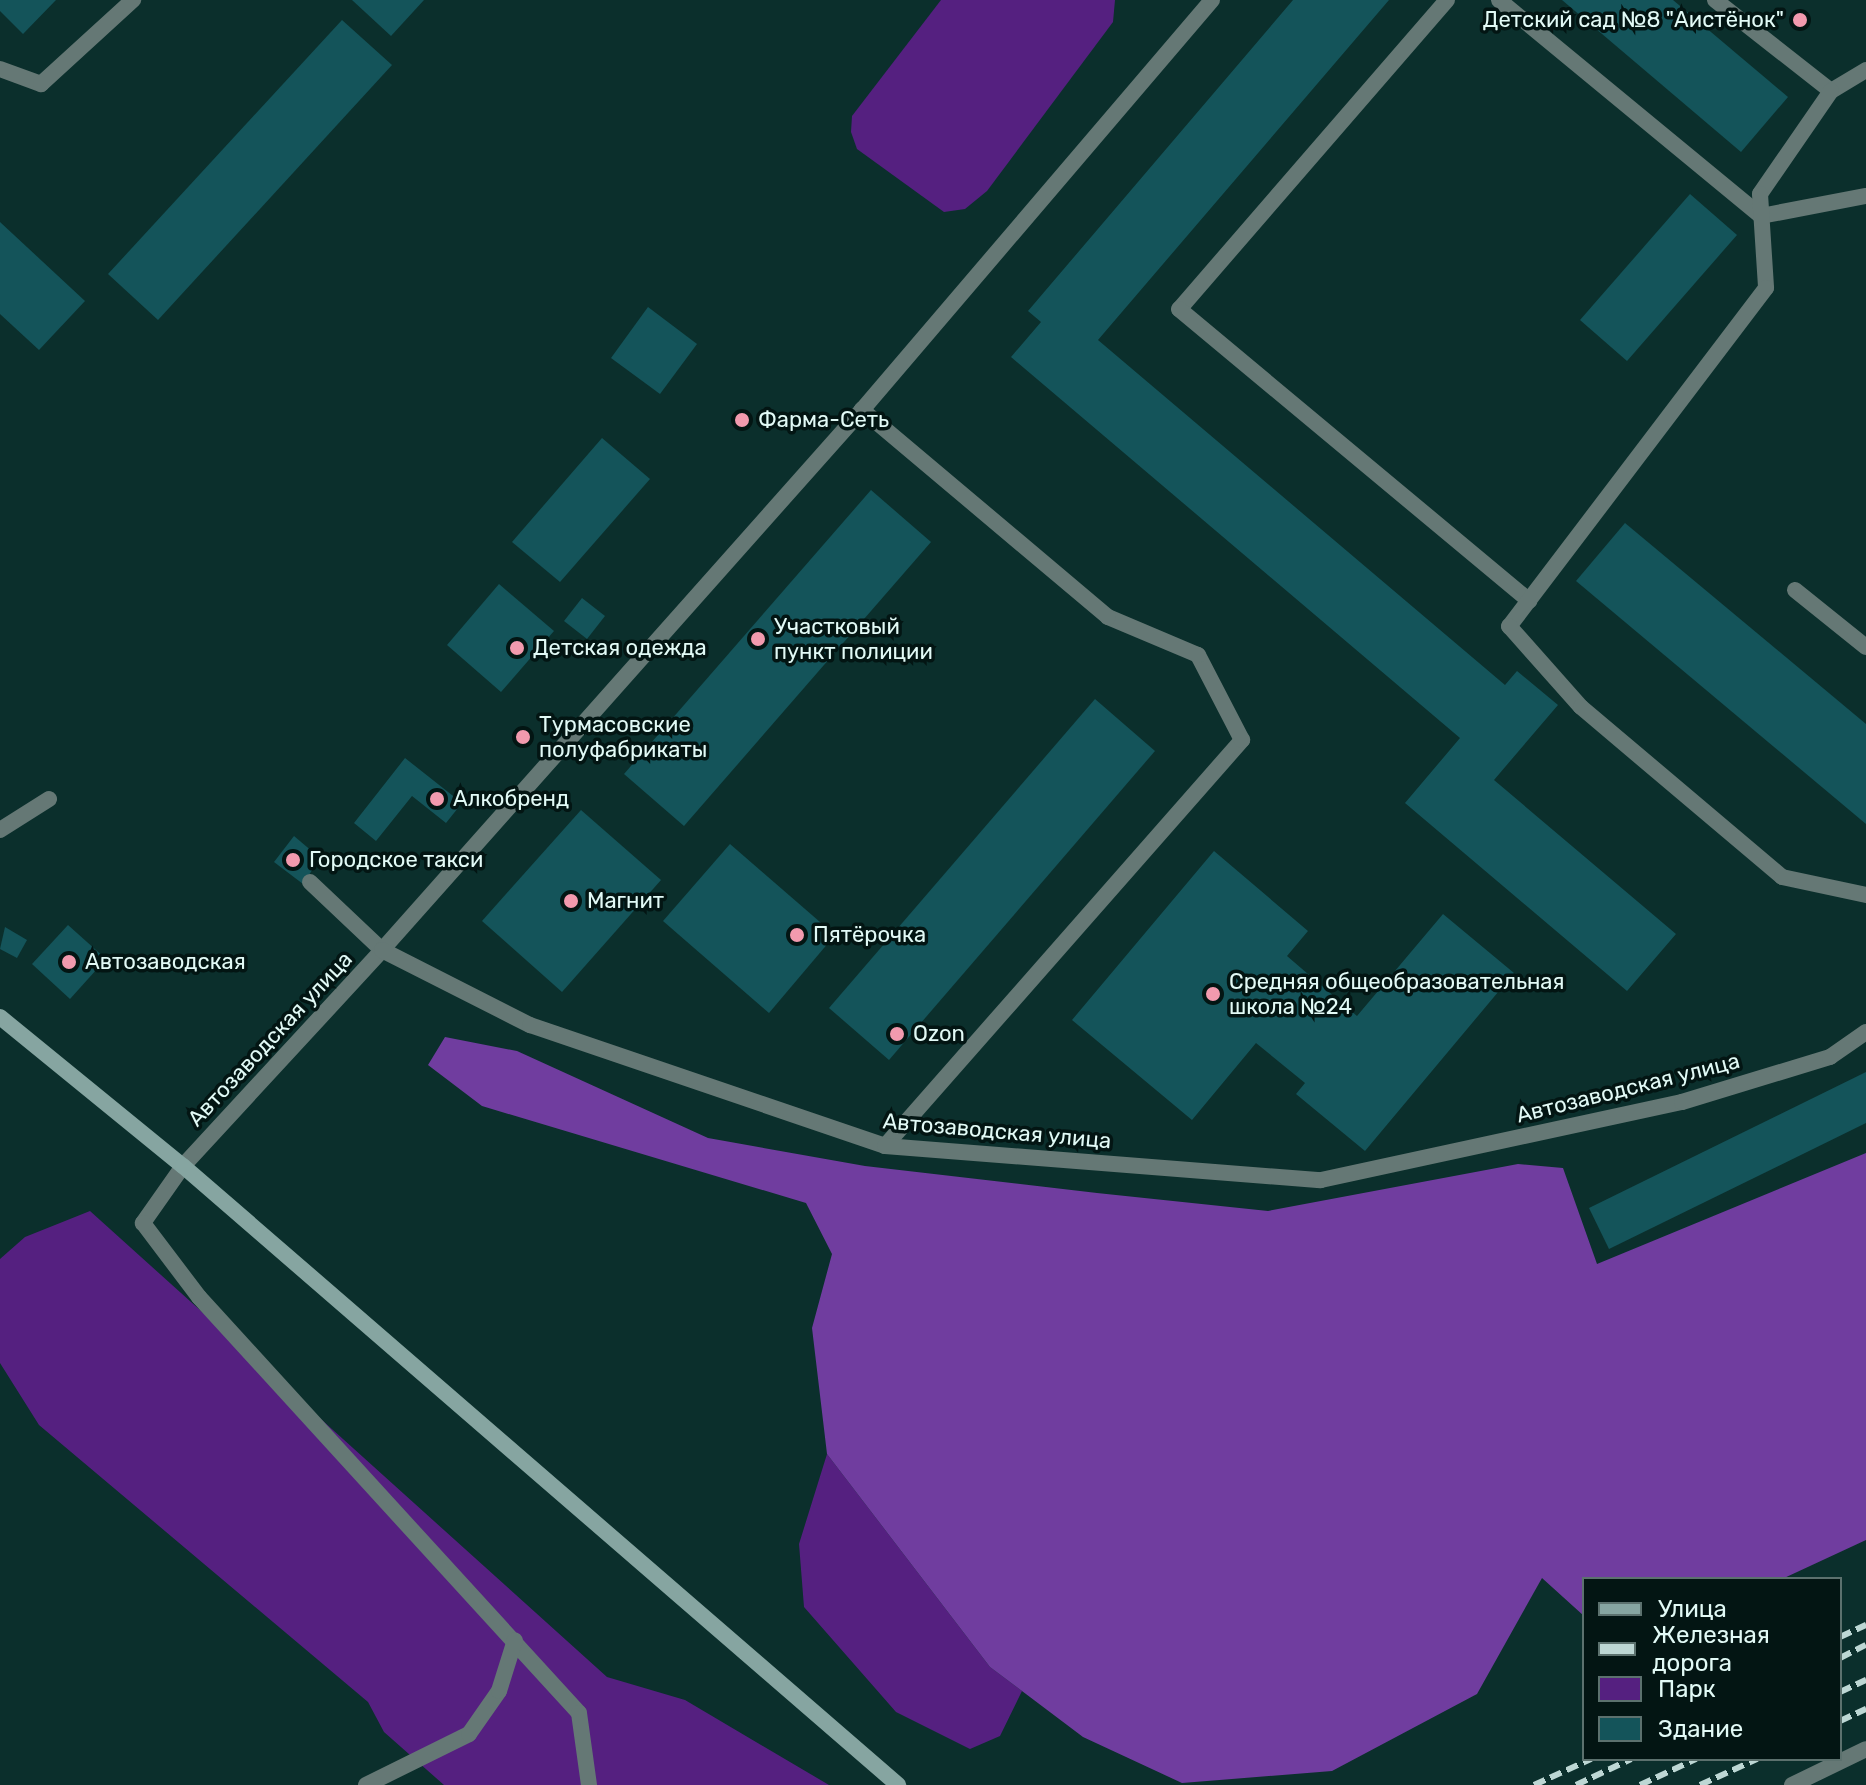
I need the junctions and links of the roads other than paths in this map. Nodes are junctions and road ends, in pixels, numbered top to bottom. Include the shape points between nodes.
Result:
1 (133, 0) edge
2 (1212, 0) edge
3 (1447, 0) edge
4 (1499, 0) edge
5 (1715, 0) edge
6 (0, 69) edge
7 (1866, 70) edge
8 (1831, 91) junction
9 (1866, 196) edge
10 (1761, 216) junction
11 (862, 410) junction
12 (1795, 590) dead end
13 (1529, 601) junction
14 (1866, 647) edge
15 (49, 799) dead end
16 (0, 830) edge
17 (310, 882) dead end
18 (1866, 895) edge
19 (382, 950) junction
20 (0, 1017) edge
21 (1866, 1032) edge
22 (885, 1146) junction
23 (183, 1166) junction
24 (515, 1640) junction
25 (1866, 1749) edge
26 (1841, 1761) edge
27 (1842, 1761) edge
28 (594, 1781) edge
29 (366, 1785) edge
30 (898, 1785) edge
31 (1792, 1785) edge

1 - 6 street via 41,84
2 - 11 street
3 - 13 street via 1179,309
4 - 10 street
5 - 8 street
7 - 8 street
8 - 10 street via 1760,194
9 - 10 street
10 - 13 street via 1766,288
11 - 19 street
11 - 22 street via 1108,617 1198,655 1242,740
12 - 14 street
13 - 18 street via 1509,626 1581,707 1782,877
15 - 16 street
17 - 19 street
19 - 22 street, Автозаводская улица via 530,1025
19 - 23 street, Автозаводская улица
20 - 23 main road
21 - 22 street, Автозаводская улица via 1830,1057 1682,1102 1321,1180
23 - 24 street, Автозаводская улица via 143,1223 199,1297
23 - 30 main road
24 - 28 street via 579,1713
24 - 29 street via 499,1691 469,1734
25 - 27 street
26 - 31 street

